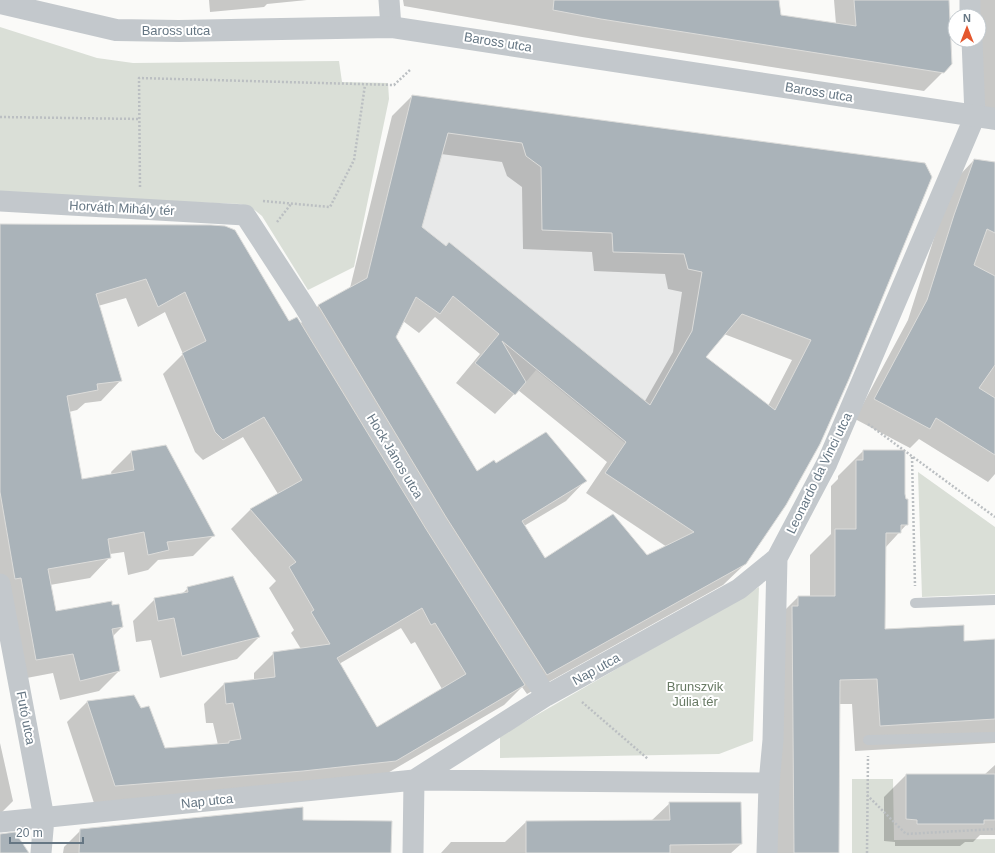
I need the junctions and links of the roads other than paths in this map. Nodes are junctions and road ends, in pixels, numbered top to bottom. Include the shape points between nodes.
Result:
1 (389, 0) edge
2 (0, 3) edge
3 (391, 27) junction
4 (973, 48) edge
5 (985, 117) edge
6 (0, 201) edge
7 (252, 207) joint
8 (777, 558) junction
9 (0, 584) edge
10 (995, 600) edge
11 (916, 603) road end
12 (555, 691) junction
13 (995, 737) edge
14 (868, 740) road end
15 (414, 780) junction
16 (769, 783) junction
17 (44, 818) junction
18 (0, 822) edge
19 (41, 853) edge
20 (413, 853) edge
21 (767, 853) edge

1 - 3 street
2 - 3 street, Baross utca via 116,30
3 - 5 street, Baross utca
4 - 5 street
5 - 8 street, Leonardo da Vinci utca via 827,463
6 - 7 street, Horváth Mihály tér via 140,209
7 - 12 street, Hock János utca via 304,304 436,523
8 - 12 street, Nap utca via 739,590
8 - 16 street, Leonardo da Vinci utca via 773,740
9 - 17 street, Futó utca
10 - 11 lane
12 - 15 street, Nap utca
13 - 14 lane
15 - 16 street, Nap utca
15 - 17 street, Nap utca
15 - 20 street
16 - 21 street, Leonardo da Vinci utca
17 - 18 street, Nap utca
17 - 19 street, Futó utca

